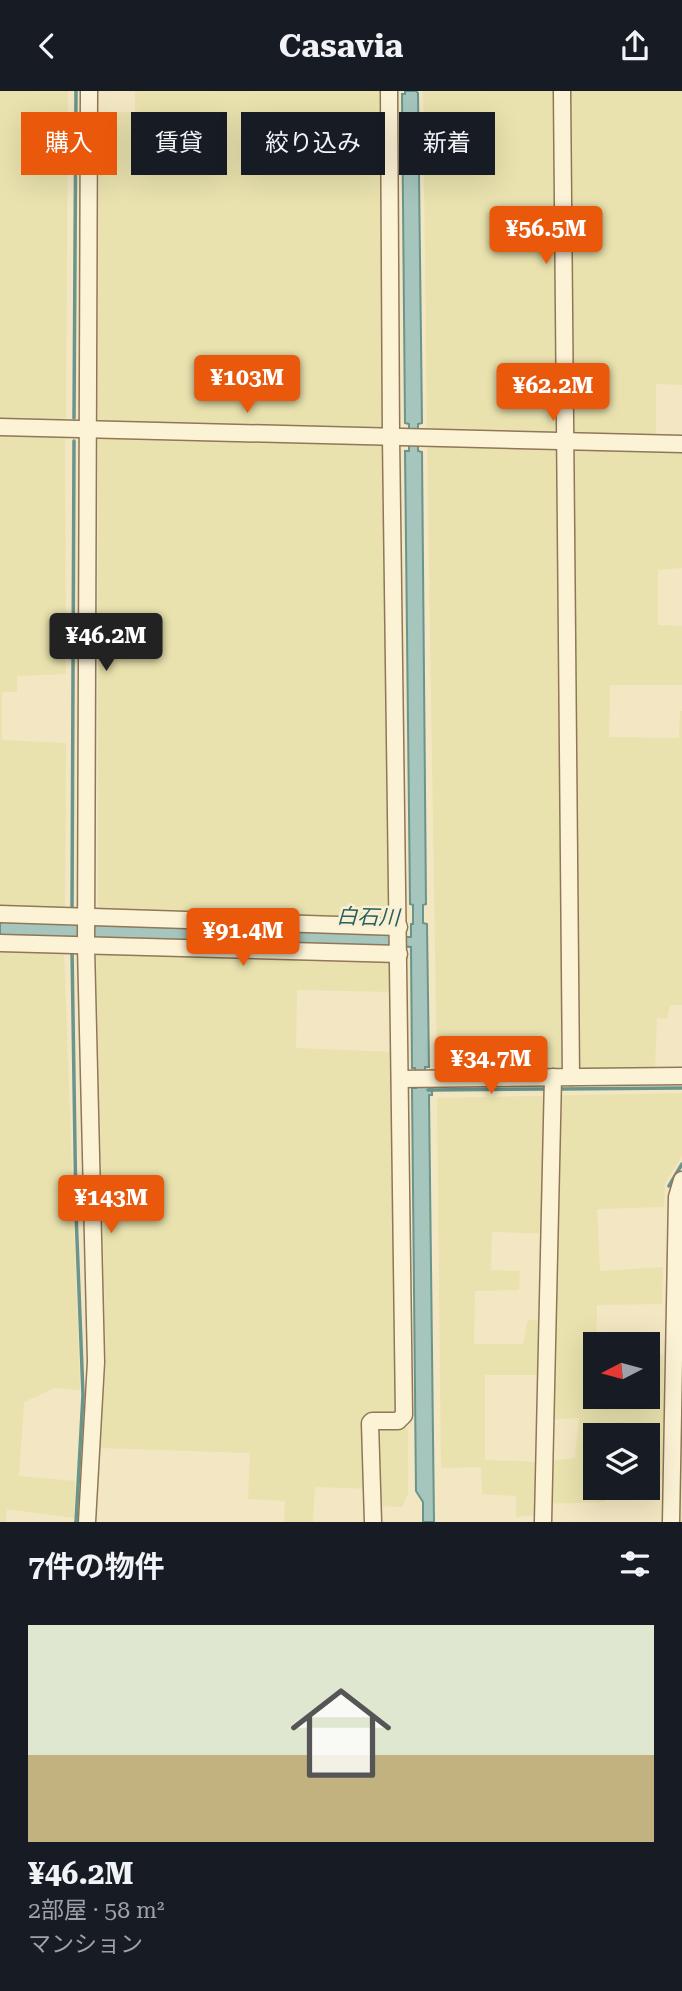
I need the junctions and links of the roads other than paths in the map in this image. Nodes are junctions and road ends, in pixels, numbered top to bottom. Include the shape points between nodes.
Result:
1 (89, 91) edge
2 (390, 91) edge
3 (562, 91) edge
4 (0, 427) edge
5 (88, 430) junction
6 (398, 437) junction
7 (566, 441) junction
8 (682, 444) edge
9 (0, 914) edge
10 (80, 917) junction
11 (399, 941) junction
12 (0, 943) edge
13 (79, 946) junction
14 (682, 1076) edge
15 (553, 1077) junction
16 (571, 1077) junction
17 (414, 1079) junction
18 (682, 1180) edge
19 (86, 1522) edge
20 (373, 1522) edge
21 (543, 1522) edge
22 (671, 1522) edge

1 - 5 street
2 - 6 street
3 - 7 street
4 - 5 street
5 - 6 street
5 - 10 street
6 - 7 street
6 - 11 street
7 - 8 street
7 - 16 street
9 - 10 street
10 - 11 street
10 - 13 street
11 - 13 street
11 - 17 street
12 - 13 street
13 - 19 street via 96,1362
14 - 16 street
15 - 16 street
15 - 17 street
15 - 21 street
17 - 20 street via 404,1415 398,1421 370,1423
18 - 22 street via 677,1197

